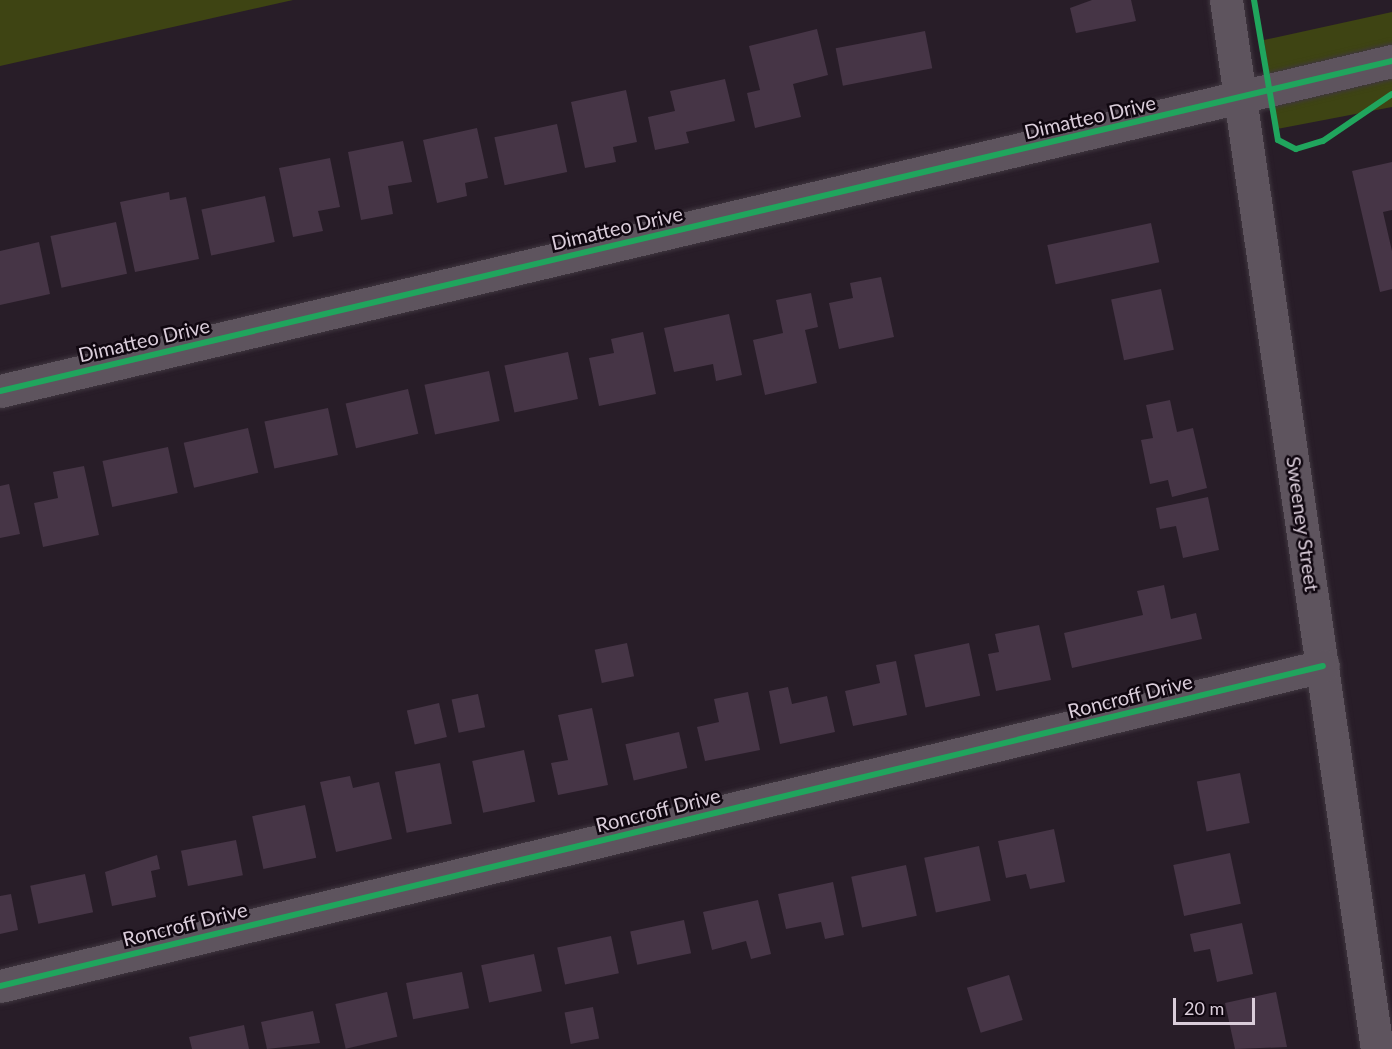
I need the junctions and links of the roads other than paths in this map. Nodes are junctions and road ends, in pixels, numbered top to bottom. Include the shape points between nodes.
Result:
1 (1226, 0) edge
2 (1392, 61) edge
3 (1241, 98) junction
4 (0, 391) edge
5 (1323, 666) junction
6 (0, 986) edge
7 (1377, 1049) edge

1 - 3 street, Sweeney Street
2 - 3 street, Dimatteo Drive
3 - 4 street, Dimatteo Drive
3 - 5 street, Sweeney Street
5 - 6 street, Roncroff Drive
5 - 7 street, Sweeney Street

